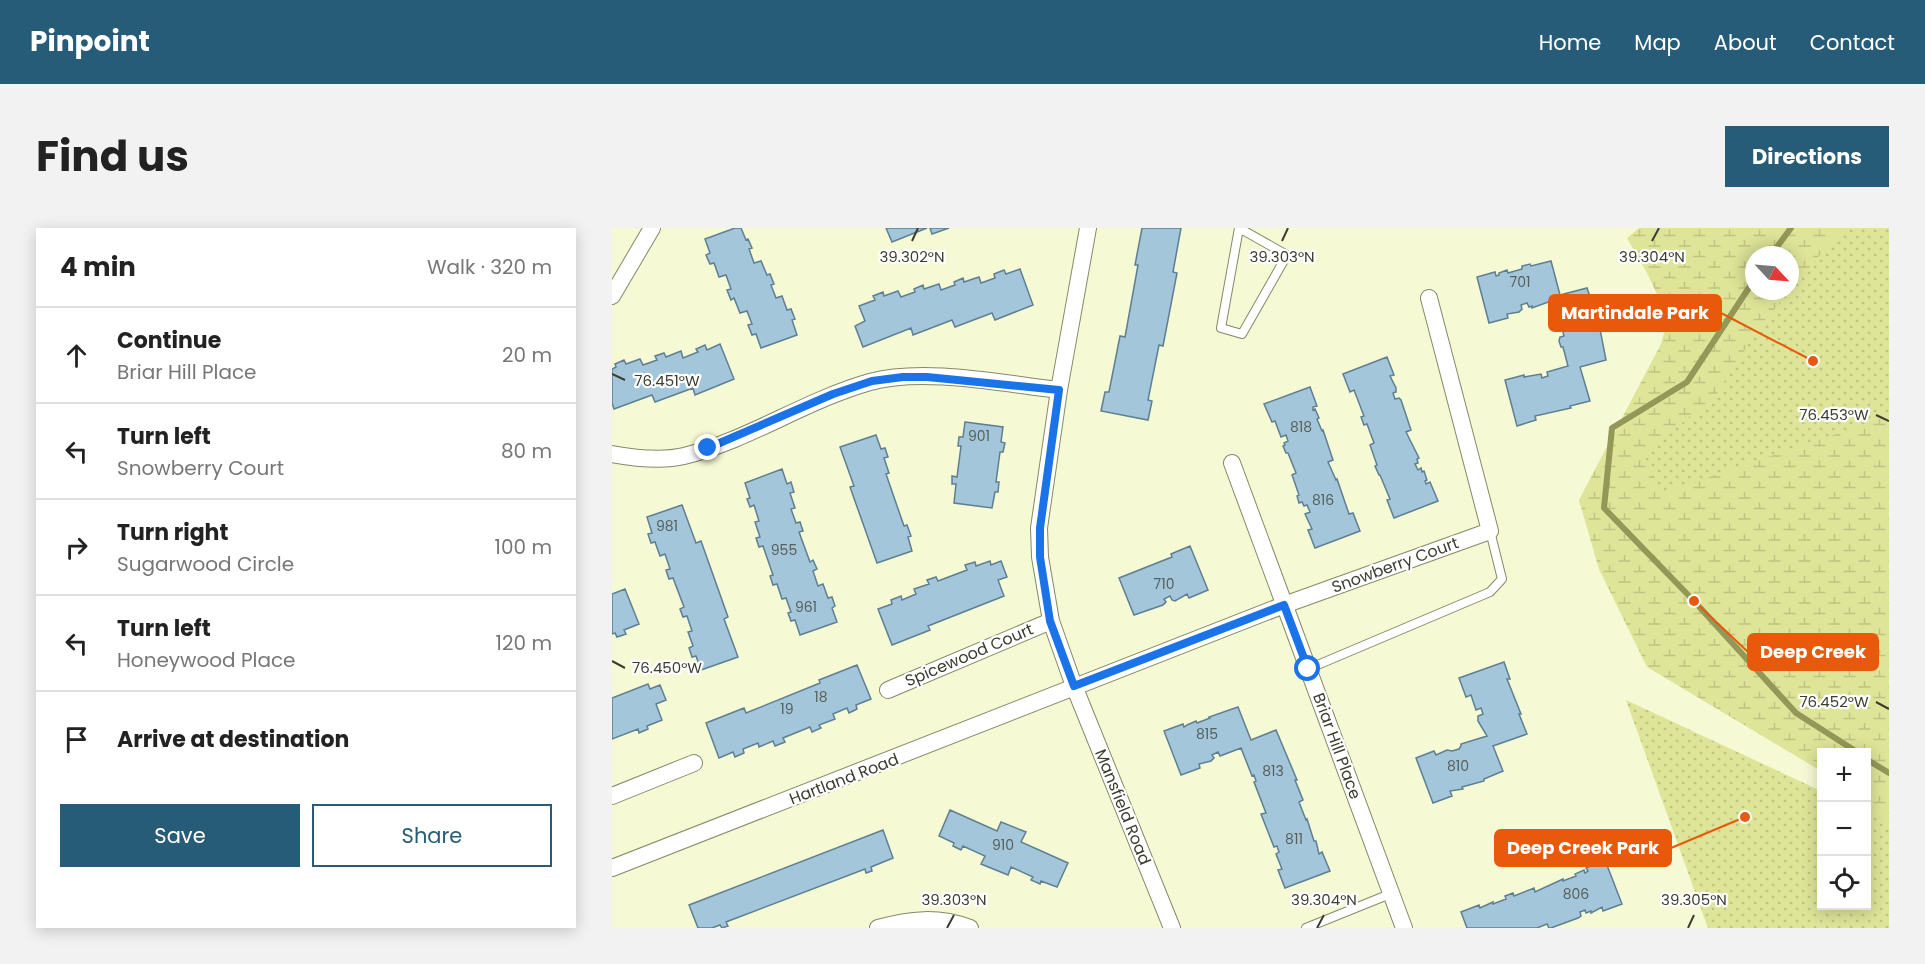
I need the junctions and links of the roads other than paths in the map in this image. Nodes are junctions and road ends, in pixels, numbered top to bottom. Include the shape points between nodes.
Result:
1 (652, 228) edge
2 (1088, 228) edge
3 (1239, 228) edge
4 (612, 296) edge
5 (1429, 298) dead end
6 (1059, 390) junction
7 (612, 454) edge
8 (1232, 463) dead end
9 (1491, 531) junction
10 (1284, 605) junction
11 (1050, 621) junction
12 (1308, 669) junction
13 (1074, 686) junction
14 (888, 690) dead end
15 (694, 764) dead end
16 (612, 796) edge
17 (612, 868) edge
18 (1390, 894) junction
19 (878, 928) edge
20 (970, 928) edge
21 (1172, 928) edge
22 (1306, 928) edge
23 (1404, 928) edge

1 - 4 street
2 - 6 street, Mansfield Road
3 - 3 lane via 1287,255 1242,334 1221,328
5 - 9 street
6 - 7 street via 927,377 872,381 682,457 638,459
6 - 11 street, Mansfield Road via 1040,528 1040,557
8 - 10 street, Briar Hill Place
9 - 10 street, Snowberry Court
9 - 12 lane via 1502,579 1490,592
10 - 12 street, Briar Hill Place
10 - 13 street, Snowberry Court
11 - 13 street, Mansfield Road
11 - 14 street, Spicewood Court
12 - 18 street, Briar Hill Place
13 - 17 street, Hartland Road
13 - 21 street, Mansfield Road
15 - 16 street
18 - 22 lane
18 - 23 street, Briar Hill Place
19 - 20 street via 933,919

